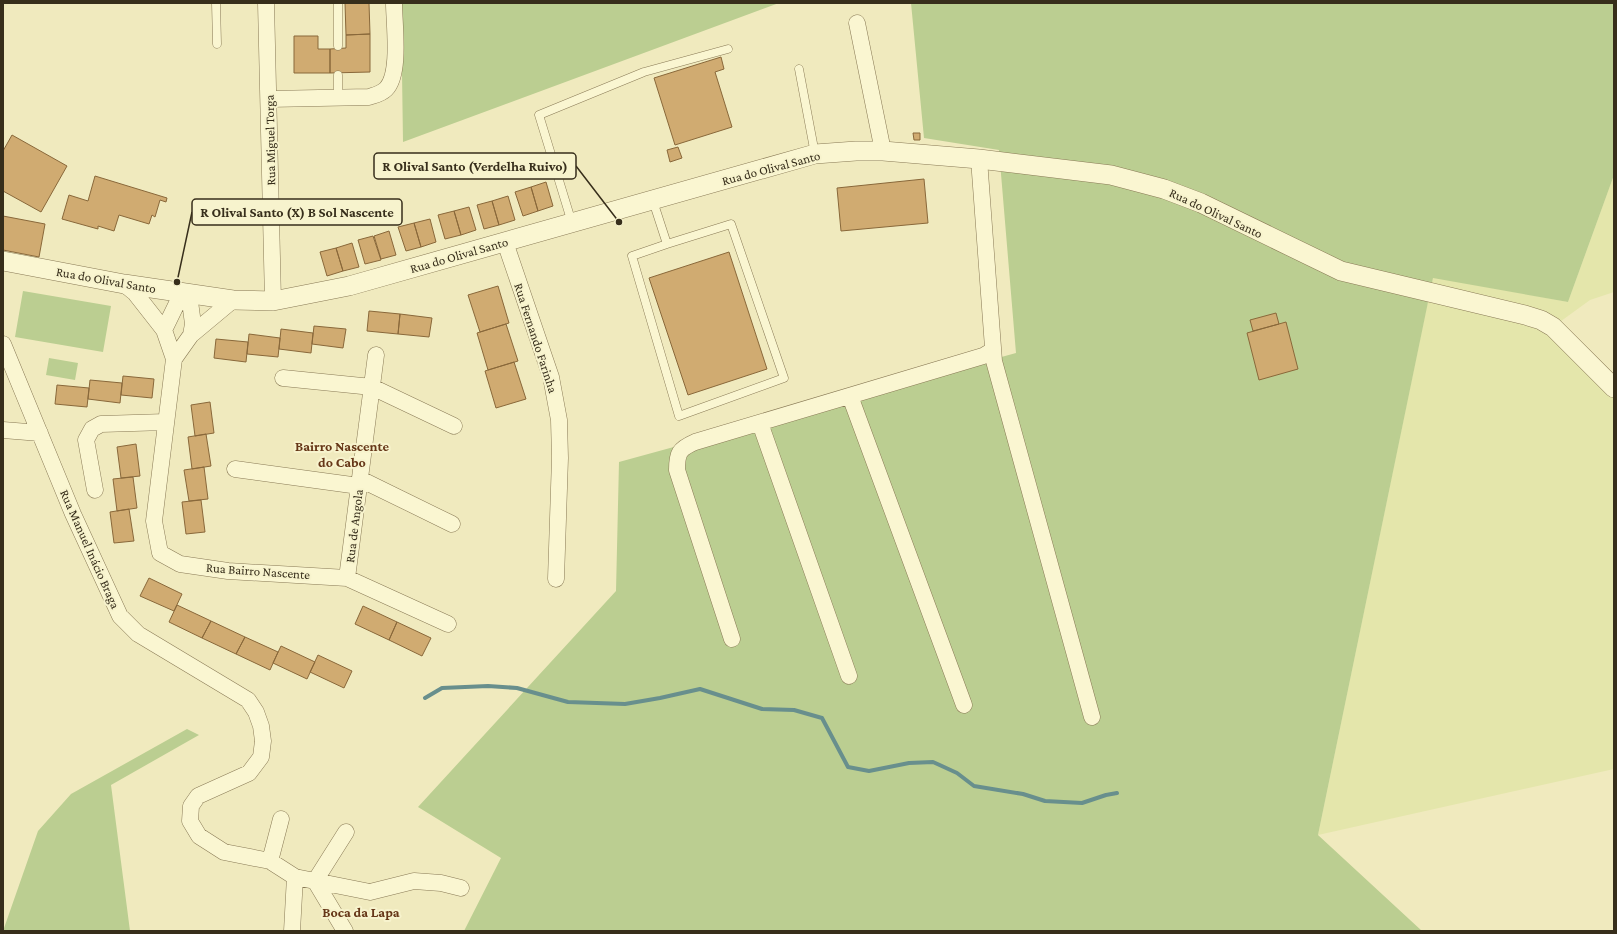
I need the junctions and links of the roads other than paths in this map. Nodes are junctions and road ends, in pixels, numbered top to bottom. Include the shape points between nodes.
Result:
1 (216, 3) edge
2 (266, 3) edge
3 (338, 3) edge
4 (394, 3) edge
5 (857, 23) dead end
6 (217, 44) dead end
7 (338, 46) dead end
8 (728, 49) dead end
9 (799, 69) dead end
10 (338, 75) dead end
11 (338, 98) junction
12 (269, 99) junction
13 (883, 151) junction
14 (815, 154) junction
15 (979, 159) junction
16 (652, 201) junction
17 (572, 224) junction
18 (505, 242) junction
19 (667, 244) junction
20 (3, 261) edge
21 (124, 284) junction
22 (185, 294) junction
23 (233, 300) junction
24 (273, 301) junction
25 (164, 330) junction
26 (192, 335) junction
27 (3, 344) edge
28 (993, 350) junction
29 (376, 355) dead end
30 (174, 359) junction
31 (283, 378) dead end
32 (372, 387) junction
33 (1614, 388) edge
34 (850, 396) junction
35 (166, 422) junction
36 (760, 423) junction
37 (454, 426) dead end
38 (3, 430) edge
39 (40, 433) junction
40 (235, 469) dead end
41 (360, 482) junction
42 (95, 490) dead end
43 (452, 524) dead end
44 (347, 578) junction
45 (556, 579) dead end
46 (448, 624) dead end
47 (732, 639) dead end
48 (849, 676) dead end
49 (964, 705) dead end
50 (1092, 717) dead end
51 (281, 819) dead end
52 (346, 832) dead end
53 (270, 861) junction
54 (295, 877) junction
55 (315, 881) junction
56 (461, 888) dead end
57 (292, 931) edge
58 (345, 931) edge

1 - 6 lane
2 - 12 street, Rua Miguel Torga
3 - 7 lane
4 - 11 street via 395,51 391,81 378,94 369,97
5 - 13 street
8 - 17 lane via 644,72 538,115
9 - 14 lane
10 - 11 lane
11 - 12 street
12 - 24 street, Rua Miguel Torga
13 - 14 street, Rua do Olival Santo
13 - 15 street, Rua do Olival Santo
14 - 16 street, Rua do Olival Santo
15 - 28 street
15 - 33 street, Rua do Olival Santo via 1111,175 1164,189 1201,203 1341,271 1541,320 1553,327
16 - 17 street, Rua do Olival Santo
16 - 19 lane
17 - 18 street, Rua do Olival Santo
18 - 24 street, Rua do Olival Santo via 350,286
18 - 45 street, Rua Fernando Farinha via 551,378 559,420
19 - 19 lane via 632,256 679,416 784,378 731,224
20 - 21 street, Rua do Olival Santo
21 - 22 street, Rua do Olival Santo
21 - 25 street, Rua Bairro Nascente via 135,293
22 - 23 street, Rua do Olival Santo
22 - 25 street
22 - 26 street via 193,324
23 - 24 street, Rua do Olival Santo
23 - 26 street, Rua Bairro Nascente
25 - 30 street, Rua Bairro Nascente
26 - 30 street, Rua Bairro Nascente
27 - 39 street, Rua Manuel Inácio Braga
28 - 34 street via 982,356
28 - 50 street
29 - 32 street, Rua de Angola
30 - 35 street, Rua Bairro Nascente
31 - 32 street
32 - 37 street
32 - 41 street, Rua de Angola
34 - 36 street
34 - 49 street
35 - 42 street via 101,424 92,429 86,440
35 - 44 street, Rua Bairro Nascente via 154,521 160,553 180,564 228,571
36 - 47 street via 695,442 683,448 677,458 677,470
36 - 48 street
38 - 39 street
39 - 53 street, Rua Manuel Inácio Braga via 73,514 120,616 138,634 248,700 256,712 263,742 258,763 249,773 198,796 189,814 198,836 224,852
40 - 41 street
41 - 43 street
41 - 44 street, Rua de Angola
44 - 46 street, Rua Bairro Nascente
51 - 53 street
52 - 55 street
53 - 54 street
54 - 55 street
54 - 57 street
55 - 56 street via 370,892 414,881
55 - 58 street

